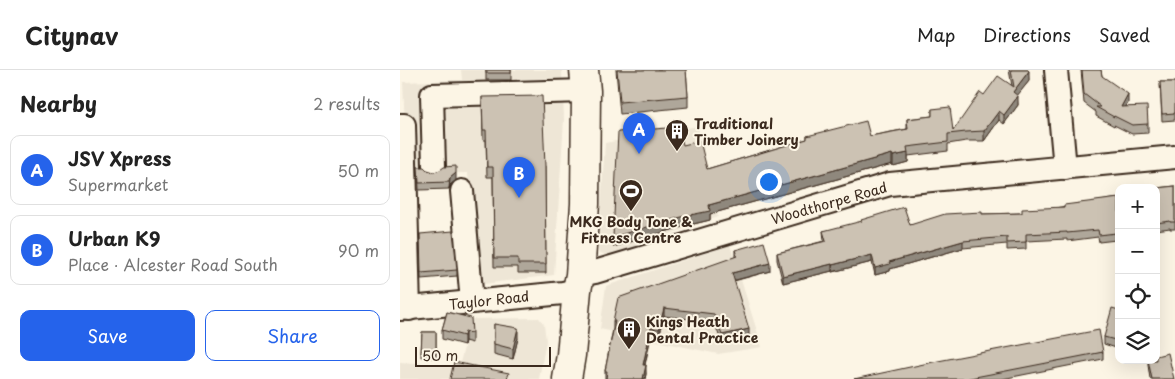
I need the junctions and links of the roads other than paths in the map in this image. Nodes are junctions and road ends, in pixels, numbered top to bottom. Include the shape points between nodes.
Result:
1 (1056, 70) edge
2 (585, 81) edge
3 (400, 124) edge
4 (1175, 158) edge
5 (434, 166) dead end
6 (1065, 168) junction
7 (462, 191) dead end
8 (579, 283) junction
9 (472, 302) junction
10 (405, 309) edge
11 (566, 379) edge

1 - 6 street
2 - 5 street via 432,95
2 - 8 highway via 585,204
3 - 10 street via 404,125
4 - 6 street, Woodthorpe Road
6 - 8 street, Woodthorpe Road via 890,184 595,272
7 - 9 street
8 - 9 street, Taylor Road via 563,293
8 - 11 highway
9 - 10 street, Taylor Road

